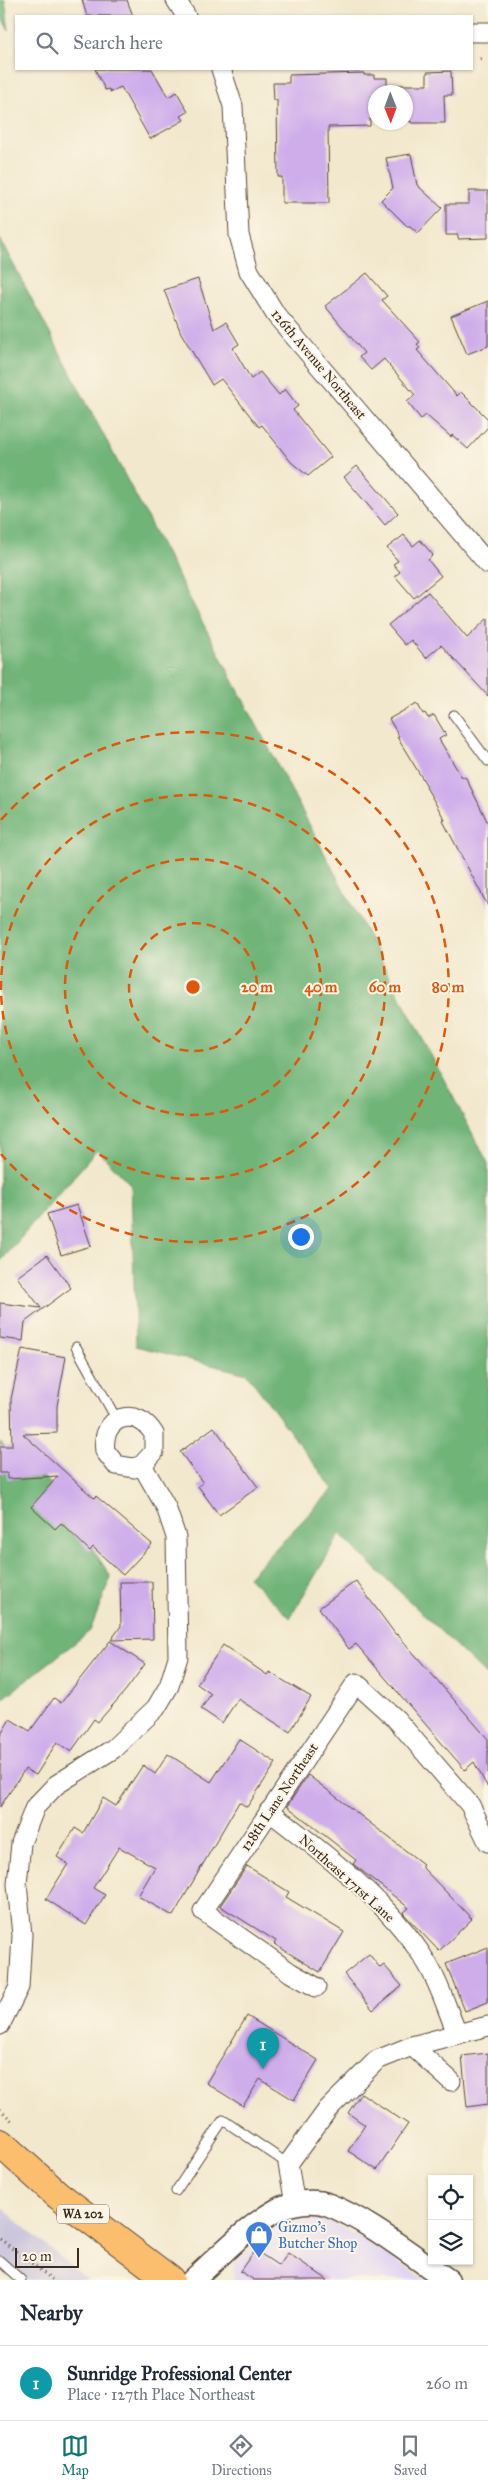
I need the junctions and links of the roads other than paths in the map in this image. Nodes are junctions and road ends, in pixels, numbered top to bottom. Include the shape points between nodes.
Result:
1 (176, 0) edge
2 (185, 15) edge
3 (473, 32) edge
4 (488, 32) edge
5 (221, 70) edge
6 (488, 564) edge
7 (454, 715) dead end
8 (488, 761) edge
9 (76, 1347) dead end
10 (117, 1420) junction
11 (142, 1465) junction
12 (269, 1811) junction
13 (488, 1842) edge
14 (19, 1977) junction
15 (316, 1987) dead end
16 (0, 1996) edge
17 (0, 2025) edge
18 (488, 2026) edge
19 (457, 2033) junction
20 (412, 2046) junction
21 (450, 2081) dead end
22 (0, 2143) edge
23 (288, 2164) junction
24 (176, 2191) dead end
25 (295, 2204) junction
26 (0, 2261) edge
27 (21, 2280) edge
28 (170, 2280) edge
29 (192, 2280) edge
30 (448, 2280) edge

1 - 2 street
3 - 4 street
5 - 6 street, 126th Avenue Northeast via 233,106 239,235 249,271 276,315
7 - 8 lane
9 - 10 lane
10 - 11 street via 134,1418 149,1426 155,1443 149,1460
10 - 11 street via 105,1434 105,1451 110,1460 125,1468
11 - 14 street via 166,1508 176,1538 178,1657 169,1686 156,1708 113,1749 56,1785 35,1807 21,1844 17,1884 22,1935
12 - 13 street, 128th Lane Northeast via 356,1683 396,1719 470,1805
12 - 15 street, 128th Lane Northeast via 203,1911
12 - 19 street, Northeast 171st Lane via 307,1840 391,1916 426,1961
14 - 16 street
14 - 17 street via 19,1987
18 - 19 street
19 - 20 street
20 - 21 street
20 - 23 street via 377,2060 328,2109
22 - 28 main road, WA 202 via 58,2195
23 - 24 lane via 222,2120
23 - 25 street
25 - 29 street via 279,2209 252,2226
25 - 30 street via 328,2204
26 - 27 lane

